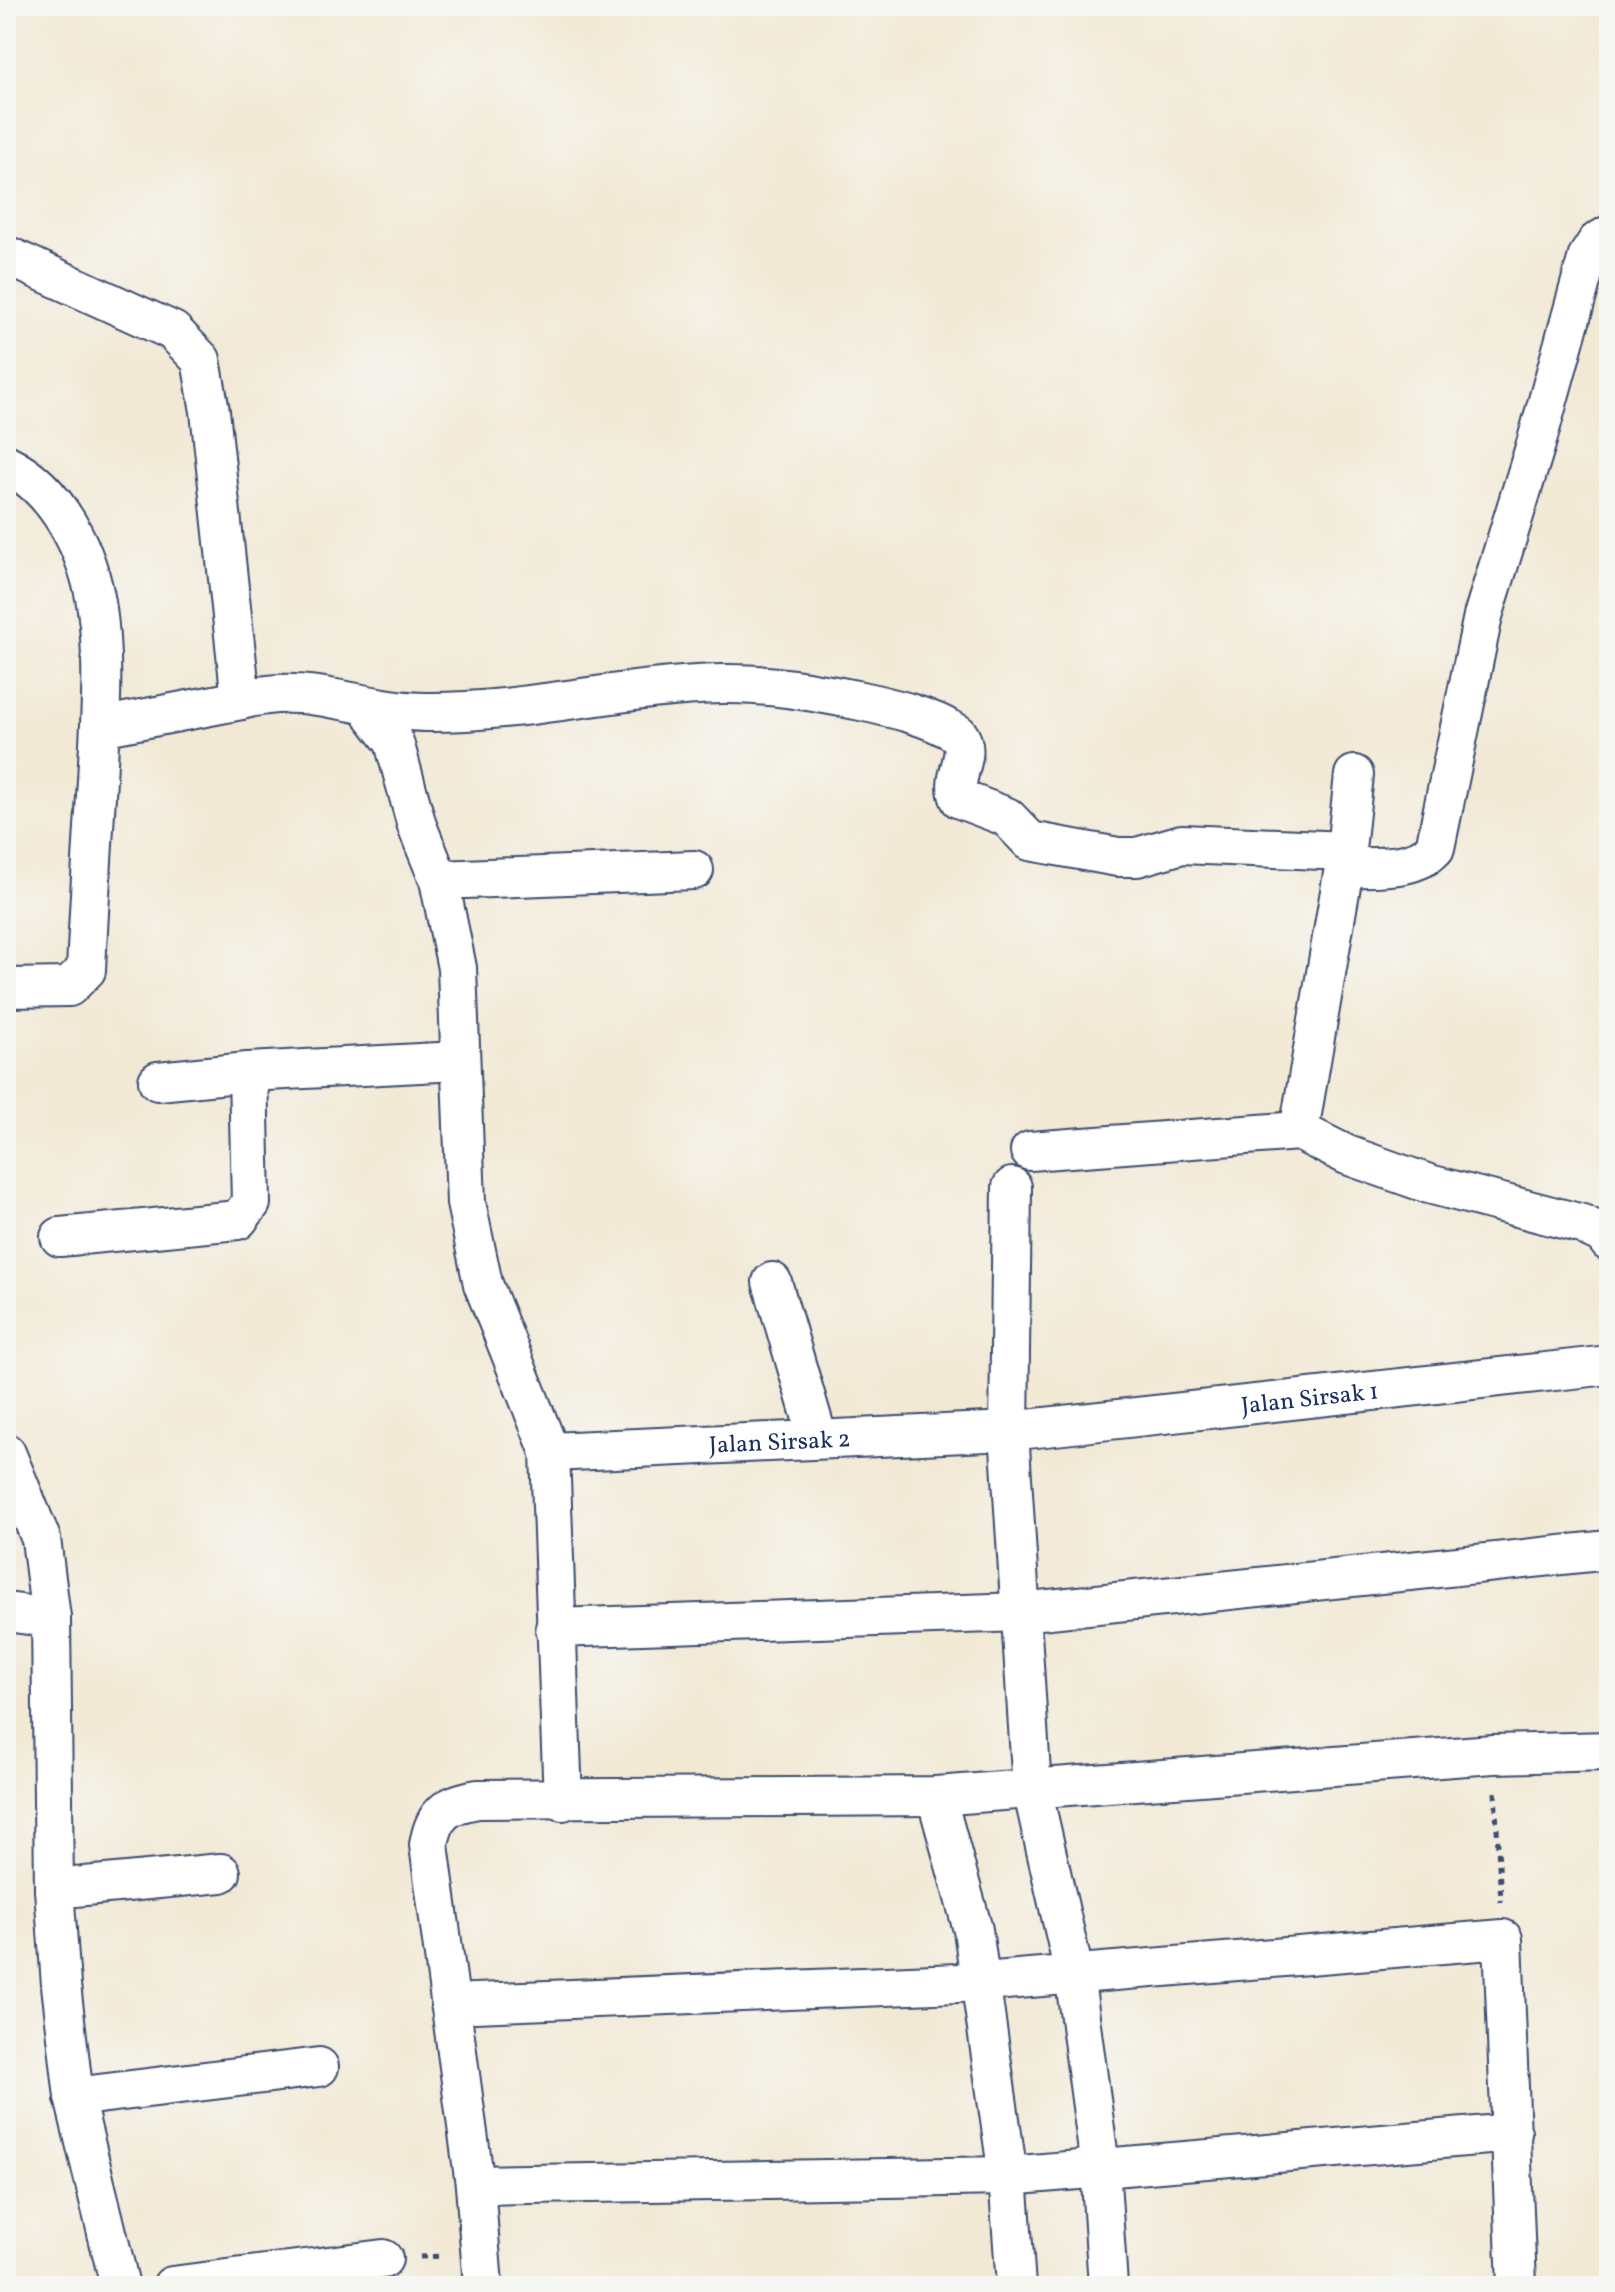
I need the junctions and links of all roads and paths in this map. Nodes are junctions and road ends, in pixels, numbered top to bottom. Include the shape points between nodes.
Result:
1 (1609, 235) edge
2 (6, 255) edge
3 (6, 464) edge
4 (241, 700) junction
5 (367, 707) junction
6 (100, 727) junction
7 (1354, 775) dead end
8 (1345, 859) junction
9 (694, 870) dead end
10 (439, 880) junction
11 (6, 988) edge
12 (458, 1061) junction
13 (248, 1072) junction
14 (158, 1081) dead end
15 (1299, 1131) junction
16 (1030, 1151) dead end
17 (1012, 1187) dead end
18 (60, 1237) dead end
19 (1609, 1242) edge
20 (772, 1282) dead end
21 (1609, 1365) edge
22 (1009, 1431) junction
23 (818, 1439) junction
24 (550, 1452) junction
25 (6, 1453) edge
26 (1609, 1550) edge
27 (6, 1612) edge
28 (1021, 1612) junction
29 (51, 1618) junction
30 (555, 1628) junction
31 (1609, 1751) edge
32 (1493, 1754) junction
33 (1032, 1789) junction
34 (936, 1796) junction
35 (563, 1801) junction
36 (221, 1873) dead end
37 (54, 1889) junction
38 (1503, 1939) junction
39 (1074, 1973) junction
40 (982, 1982) junction
41 (450, 2004) junction
42 (319, 2067) dead end
43 (74, 2097) junction
44 (1512, 2133) junction
45 (1100, 2166) junction
46 (1008, 2176) junction
47 (475, 2185) junction
48 (383, 2259) joint
49 (482, 2270) edge
50 (120, 2286) edge
51 (172, 2286) edge
52 (1016, 2286) edge
53 (1108, 2286) edge
54 (1517, 2286) edge

1 - 8 street via 1588,256 1483,616 1435,848 1411,863
2 - 4 street via 173,331 201,360
3 - 6 street via 43,489 88,570 97,609
4 - 5 street via 267,693 330,695
4 - 6 street
5 - 8 street via 425,712 509,709 723,684 808,690 898,709 958,734 965,750 956,787 960,799 1007,817 1030,841 1127,858 1182,844
5 - 10 street via 394,742 417,826
6 - 11 street via 86,970 69,987
7 - 8 street
8 - 15 street
9 - 10 street
10 - 12 street via 457,968
12 - 13 street
12 - 24 street via 466,1203 483,1284
13 - 14 street
13 - 18 street via 251,1203 238,1220
15 - 16 street
15 - 19 street via 1347,1155 1429,1184 1582,1224
17 - 22 street
20 - 23 street
21 - 22 street, Jalan Sirsak 1
22 - 23 street, Jalan Sirsak 2
22 - 28 street
23 - 24 street, Jalan Sirsak 2
24 - 30 street
25 - 29 street via 41,1539
26 - 28 street
27 - 29 street
28 - 30 street
28 - 33 street
29 - 37 street
30 - 35 street
31 - 32 street
32 - 33 street
32 - 38 path
33 - 34 street
33 - 39 street
34 - 35 street
34 - 40 street
35 - 41 street via 458,1802 442,1809 432,1825 429,1845
36 - 37 street
37 - 43 street
38 - 39 street
38 - 44 street
39 - 40 street
39 - 45 street
40 - 41 street
40 - 46 street
41 - 47 street
42 - 43 street
43 - 50 street
44 - 45 street
44 - 54 street
45 - 46 street
45 - 53 street
46 - 47 street
46 - 52 street
47 - 49 street
48 - 49 path
48 - 51 street

